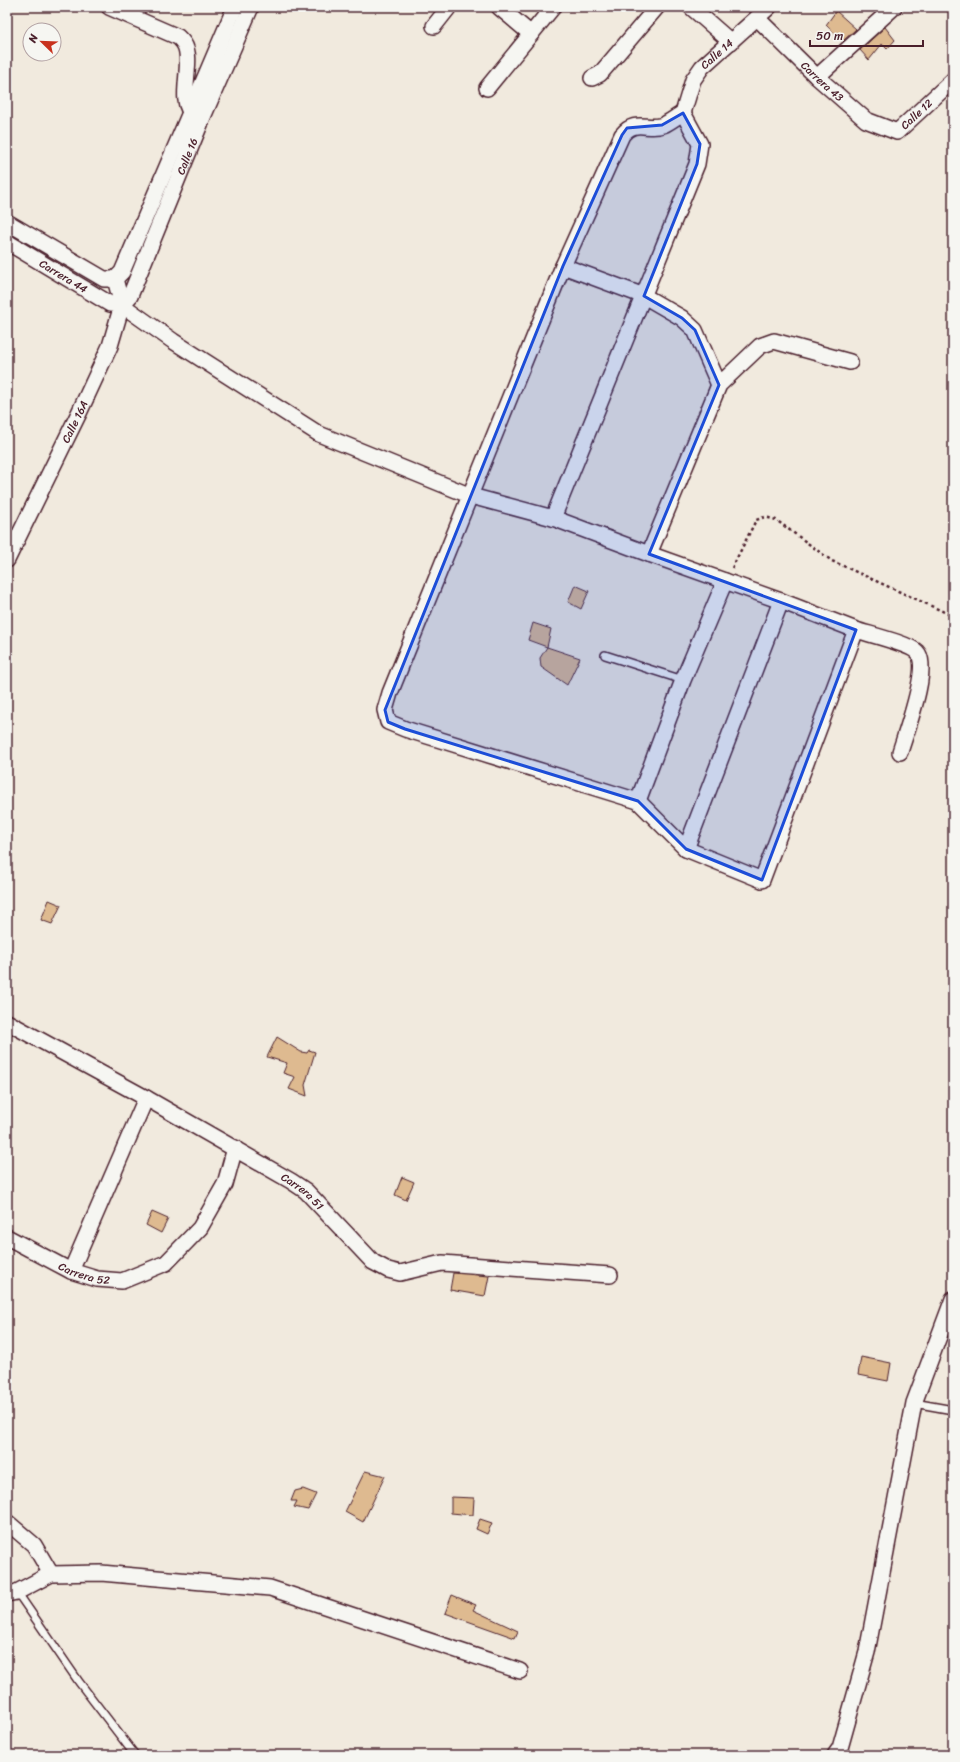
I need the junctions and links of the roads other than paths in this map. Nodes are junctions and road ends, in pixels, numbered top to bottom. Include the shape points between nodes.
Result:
1 (109, 7) edge
2 (235, 7) edge
3 (251, 7) edge
4 (449, 7) edge
5 (499, 7) edge
6 (553, 7) edge
7 (657, 7) edge
8 (691, 7) edge
9 (769, 7) edge
10 (894, 7) edge
11 (756, 18) junction
12 (434, 26) dead end
13 (531, 34) junction
14 (731, 42) junction
15 (817, 77) junction
16 (592, 78) dead end
17 (953, 80) edge
18 (487, 88) dead end
19 (683, 112) junction
20 (197, 114) junction
21 (897, 132) joint
22 (7, 222) edge
23 (7, 242) edge
24 (563, 266) junction
25 (115, 279) junction
26 (644, 296) junction
27 (122, 305) junction
28 (850, 362) dead end
29 (719, 385) junction
30 (471, 496) junction
31 (553, 518) junction
32 (648, 554) junction
33 (7, 560) edge
34 (725, 581) junction
35 (781, 600) junction
36 (856, 630) junction
37 (605, 655) dead end
38 (683, 680) junction
39 (900, 752) dead end
40 (638, 801) junction
41 (686, 849) junction
42 (7, 1022) edge
43 (146, 1098) junction
44 (234, 1148) junction
45 (7, 1237) edge
46 (71, 1271) junction
47 (610, 1275) dead end
48 (953, 1299) edge
49 (914, 1403) junction
50 (953, 1410) edge
51 (7, 1522) edge
52 (51, 1574) junction
53 (12, 1593) edge
54 (520, 1671) dead end
55 (135, 1755) edge
56 (835, 1755) edge

1 - 20 street via 178,37 185,44 188,56 186,103
2 - 20 street, Calle 16
3 - 20 street, Calle 16
4 - 12 street
5 - 13 street
6 - 13 street
7 - 16 street via 600,74
8 - 14 street
9 - 11 street, Calle 14
10 - 15 street
11 - 14 street, Calle 14
11 - 15 street, Carrera 43
13 - 18 street
14 - 19 street, Calle 14 via 702,67 693,80
15 - 21 street, Carrera 43 via 866,120
17 - 21 street, Calle 12
19 - 24 street via 662,125 627,128
19 - 26 street via 700,144 697,164
20 - 25 street, Calle 16 via 122,272
20 - 27 street, Calle 16 via 130,296
22 - 25 street, Carrera 44 via 104,279
23 - 27 street, Carrera 44 via 110,304
24 - 26 street
24 - 30 street
25 - 27 street
26 - 29 street via 682,318 694,330
26 - 31 street
27 - 30 street via 173,341 319,434
27 - 33 street, Calle 16A via 106,353 79,413
28 - 29 street via 774,341 760,346
29 - 32 street
30 - 31 street
30 - 40 street via 390,693 385,710 388,722
31 - 32 street
32 - 34 street
34 - 35 street
34 - 38 street
35 - 36 street
35 - 41 street
36 - 39 street via 906,646 917,652 922,664 921,681
36 - 41 street via 762,880
37 - 38 lane
38 - 40 street
40 - 41 street
42 - 43 street, Carrera 51
43 - 44 street, Carrera 51
43 - 46 street
44 - 46 street, Carrera 52 via 225,1184 200,1228 166,1263 122,1281 97,1279
44 - 47 street, Carrera 51 via 306,1191 373,1262 388,1270 400,1273 442,1263
45 - 46 street, Carrera 52
48 - 49 street
49 - 50 lane
49 - 56 street via 867,1652 840,1748
51 - 52 street via 34,1545
52 - 53 street
52 - 54 street via 101,1573 270,1588
53 - 55 lane

